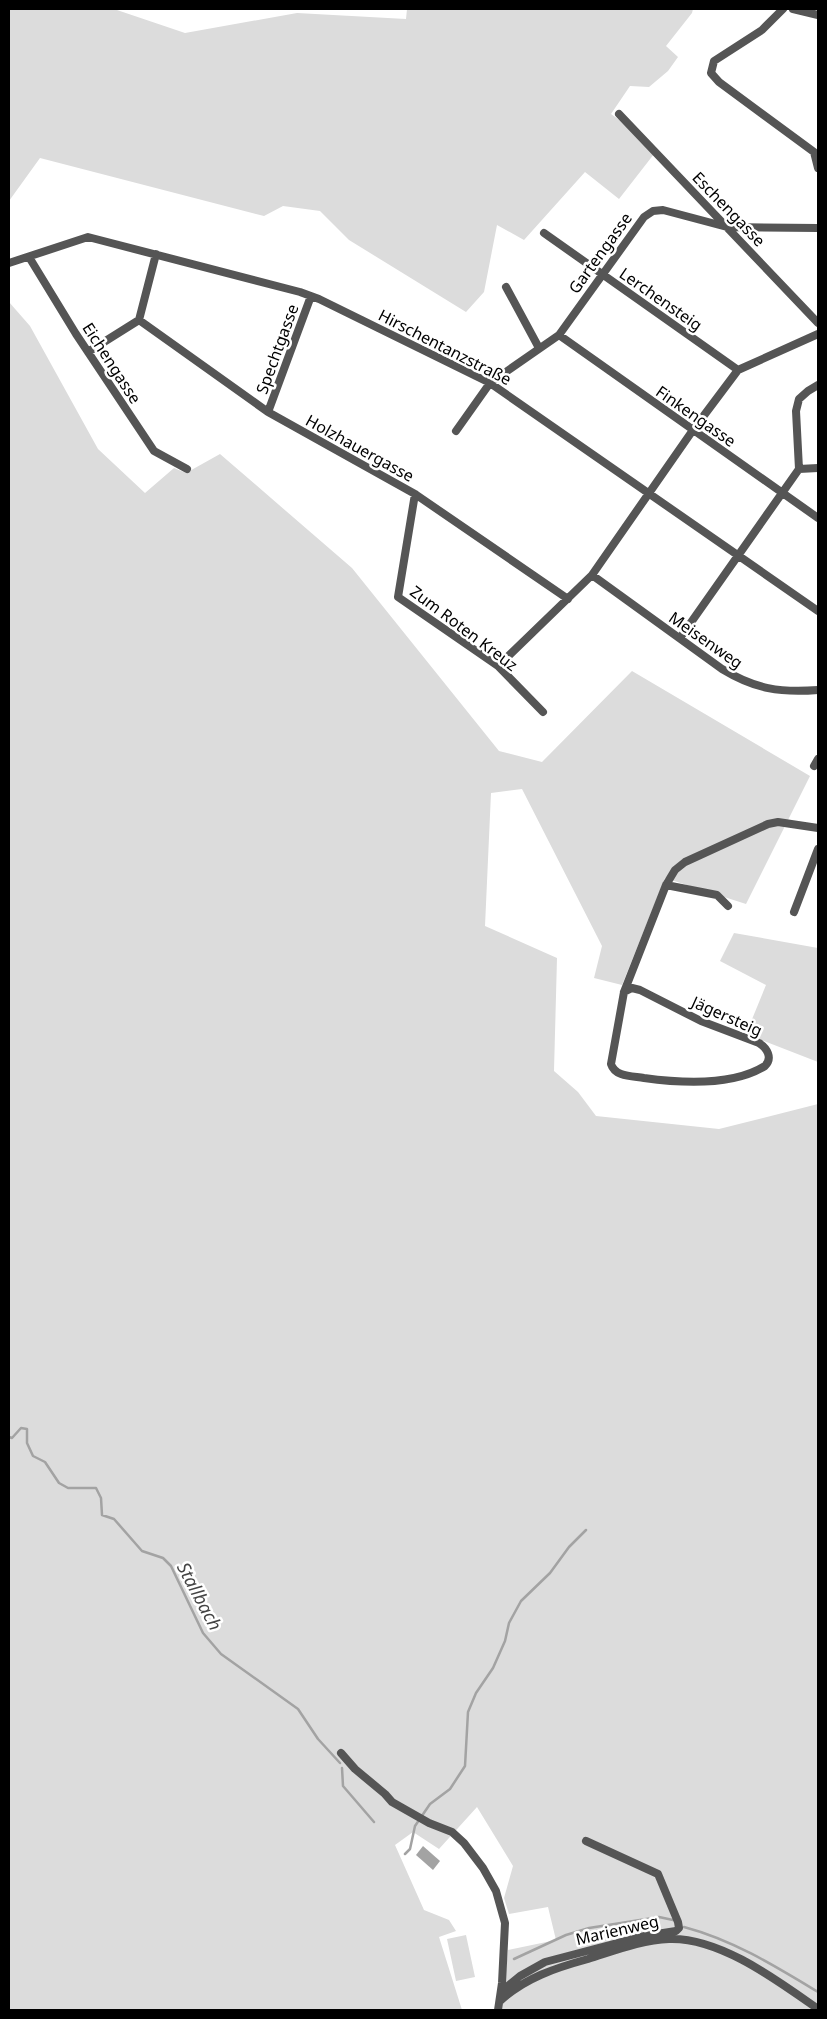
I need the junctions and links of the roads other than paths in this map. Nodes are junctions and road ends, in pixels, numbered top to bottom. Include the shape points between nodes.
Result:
1 (783, 9) edge
2 (793, 9) edge
3 (818, 15) edge
4 (619, 114) dead end
5 (816, 153) edge
6 (818, 168) edge
7 (727, 227) junction
8 (818, 228) edge
9 (544, 233) dead end
10 (156, 254) junction
11 (28, 257) junction
12 (9, 263) edge
13 (602, 273) junction
14 (506, 286) dead end
15 (311, 296) junction
16 (139, 320) junction
17 (818, 322) edge
18 (818, 334) edge
19 (559, 335) junction
20 (539, 348) junction
21 (88, 352) junction
22 (738, 370) junction
23 (490, 383) junction
24 (818, 385) edge
25 (268, 412) junction
26 (693, 430) junction
27 (456, 431) dead end
28 (818, 468) edge
29 (187, 469) dead end
30 (799, 469) junction
31 (650, 493) junction
32 (415, 494) junction
33 (782, 494) junction
34 (818, 518) edge
35 (739, 556) junction
36 (592, 575) junction
37 (568, 600) junction
38 (818, 611) edge
39 (680, 638) junction
40 (498, 666) junction
41 (818, 690) edge
42 (543, 712) dead end
43 (818, 828) edge
44 (818, 848) edge
45 (666, 885) junction
46 (728, 906) dead end
47 (794, 912) dead end
48 (624, 992) junction
49 (342, 1753) dead end
50 (586, 1841) dead end
51 (500, 2001) junction
52 (818, 2009) edge
53 (498, 2010) edge

1 - 5 street via 762,30 714,61 711,72 719,82
2 - 3 street
4 - 7 street, Eschengasse
5 - 6 street
7 - 8 street, Gartengasse
7 - 13 street, Gartengasse via 663,210 652,211 644,216
7 - 17 street, Eschengasse
9 - 13 street, Lerchensteig
10 - 11 street, Hirschentanzstraße via 88,237
10 - 15 street, Hirschentanzstraße
10 - 16 street
11 - 12 street, Hirschentanzstraße
11 - 21 street, Eichengasse
13 - 19 street, Gartengasse
13 - 22 street, Lerchensteig
14 - 20 street
15 - 23 street, Hirschentanzstraße
15 - 25 street, Spechtgasse
16 - 21 street
16 - 25 street, Holzhauergasse
18 - 22 street
19 - 20 street, Gartengasse
19 - 26 street, Finkengasse
20 - 23 street, Gartengasse
21 - 29 street, Eichengasse via 154,451
22 - 26 street
23 - 27 street
23 - 31 street, Hirschentanzstraße
24 - 30 street via 799,399 796,411
25 - 32 street, Holzhauergasse
26 - 31 street
26 - 33 street, Finkengasse
28 - 30 street
30 - 33 street
31 - 35 street, Hirschentanzstraße
31 - 36 street
32 - 37 street, Holzhauergasse
32 - 40 street, Zum Roten Kreuz via 398,597
33 - 34 street, Finkengasse
33 - 35 street
35 - 38 street, Hirschentanzstraße
35 - 39 street
36 - 37 street
36 - 39 street, Meisenweg
37 - 40 street
39 - 41 street, Meisenweg via 722,670 748,684 792,691
40 - 42 street, Zum Roten Kreuz
43 - 45 street via 778,822 755,828 682,863
44 - 47 street
45 - 46 street via 717,895
45 - 48 street
48 - 48 street, Jägersteig via 632,988 640,990 701,1020 759,1043 769,1060 761,1068 739,1076 677,1082 623,1075 611,1067
49 - 51 street via 354,1769 392,1802 452,1832 464,1842 483,1868 496,1891 506,1923
50 - 51 street, Marienweg via 658,1874 679,1929 545,1962 509,1985
51 - 52 street via 532,1978 553,1970 634,1945 680,1939 702,1943 734,1956
51 - 53 street

